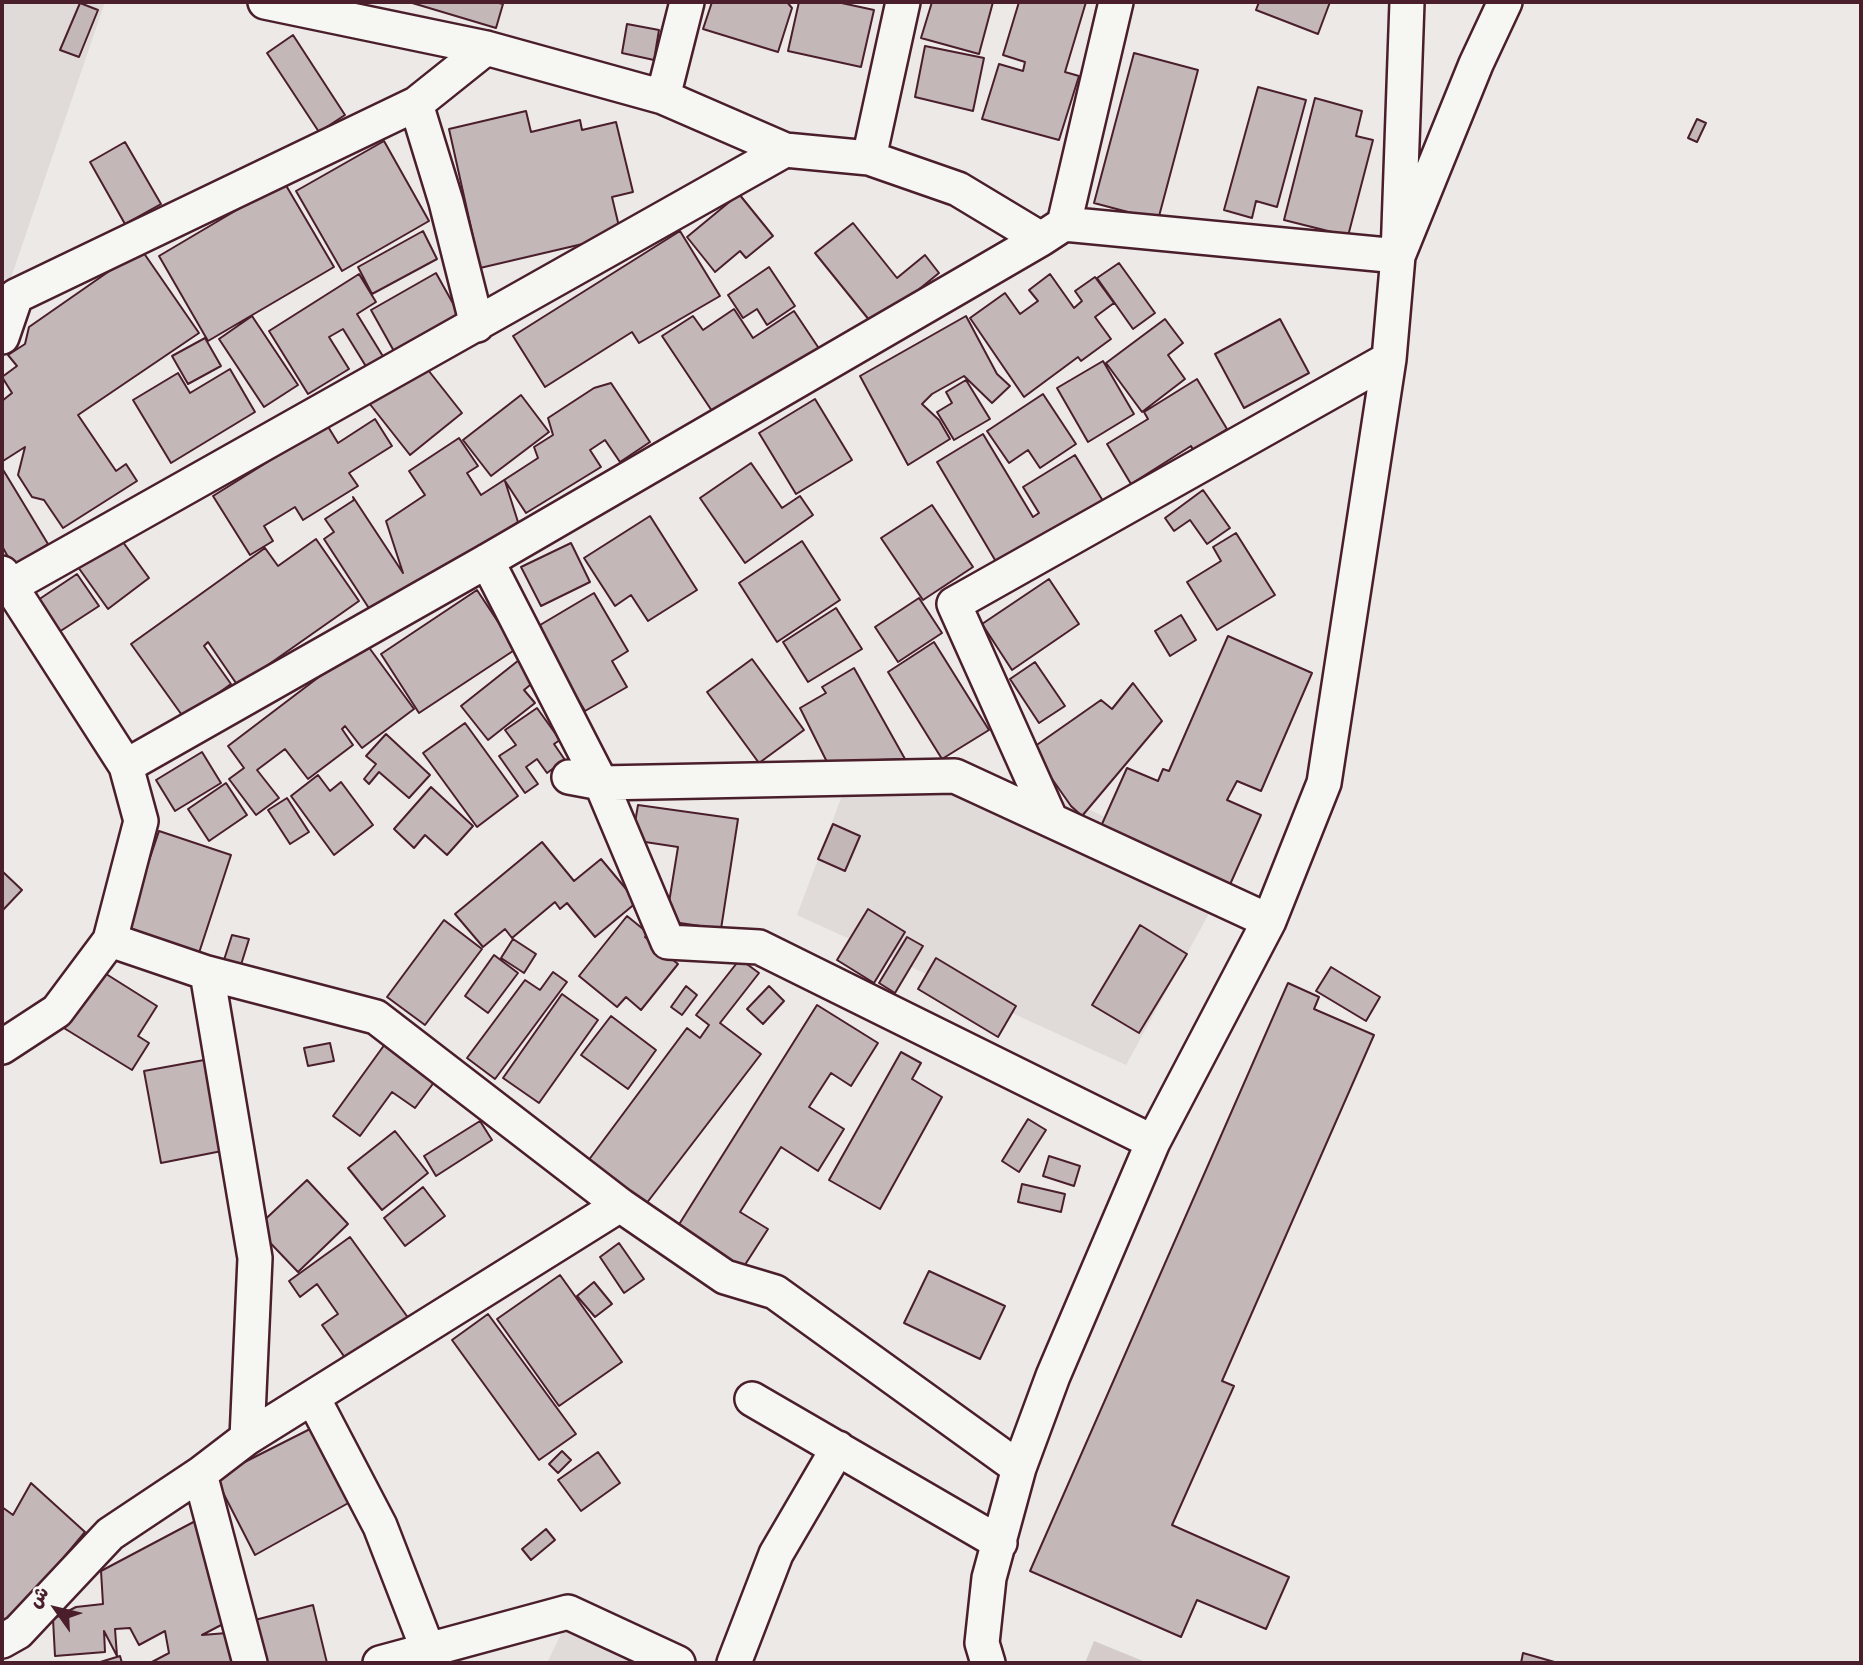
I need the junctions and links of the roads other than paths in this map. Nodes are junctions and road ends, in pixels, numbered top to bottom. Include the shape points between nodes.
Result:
1 (268, 2) edge
2 (687, 2) edge
3 (903, 2) edge
4 (1116, 2) edge
5 (1407, 2) edge
6 (1505, 2) edge
7 (486, 48) junction
8 (663, 97) junction
9 (416, 104) junction
10 (785, 150) junction
11 (869, 158) junction
12 (1052, 231) junction
13 (1398, 256) junction
14 (477, 325) junction
15 (2, 337) edge
16 (1389, 359) junction
17 (487, 561) junction
18 (5, 580) edge
19 (126, 766) junction
20 (569, 777) dead end
21 (601, 783) junction
22 (1050, 818) junction
23 (1269, 920) junction
24 (110, 940) junction
25 (207, 973) junction
26 (2, 1047) edge
27 (1153, 1142) junction
28 (620, 1205) junction
29 (313, 1398) junction
30 (752, 1399) dead end
31 (247, 1437) junction
32 (838, 1448) junction
33 (1019, 1468) junction
34 (200, 1474) junction
35 (1000, 1543) junction
36 (2, 1642) edge
37 (428, 1650) junction
38 (250, 1663) edge
39 (380, 1663) edge
40 (678, 1663) edge
41 (734, 1663) edge
42 (988, 1663) edge

1 - 7 street
2 - 8 street
3 - 11 street
4 - 12 street
5 - 13 street
6 - 13 street
7 - 8 street
7 - 9 street
8 - 10 street
9 - 14 street
9 - 15 street via 16,296
10 - 11 street
10 - 14 street
11 - 12 street via 958,189
12 - 13 street
12 - 17 street
13 - 16 street
14 - 18 street
16 - 22 street via 954,604
16 - 23 street via 1324,783
17 - 19 street
17 - 21 street
18 - 19 street
19 - 24 street via 141,821
20 - 21 street
21 - 22 street via 955,776
21 - 27 street via 668,942 759,947
22 - 23 street
23 - 27 street
24 - 25 street
24 - 26 street via 57,1011
25 - 28 street via 376,1017
25 - 31 street via 255,1258
27 - 33 street via 1053,1376
28 - 29 street
28 - 33 street via 725,1277 775,1292
29 - 31 street
29 - 37 street via 380,1526
30 - 32 street
31 - 34 street
32 - 35 street
32 - 41 street via 776,1554
33 - 35 street
34 - 36 street via 110,1534 18,1632
34 - 38 street
35 - 42 street via 982,1643
37 - 39 street
37 - 40 street via 568,1612

